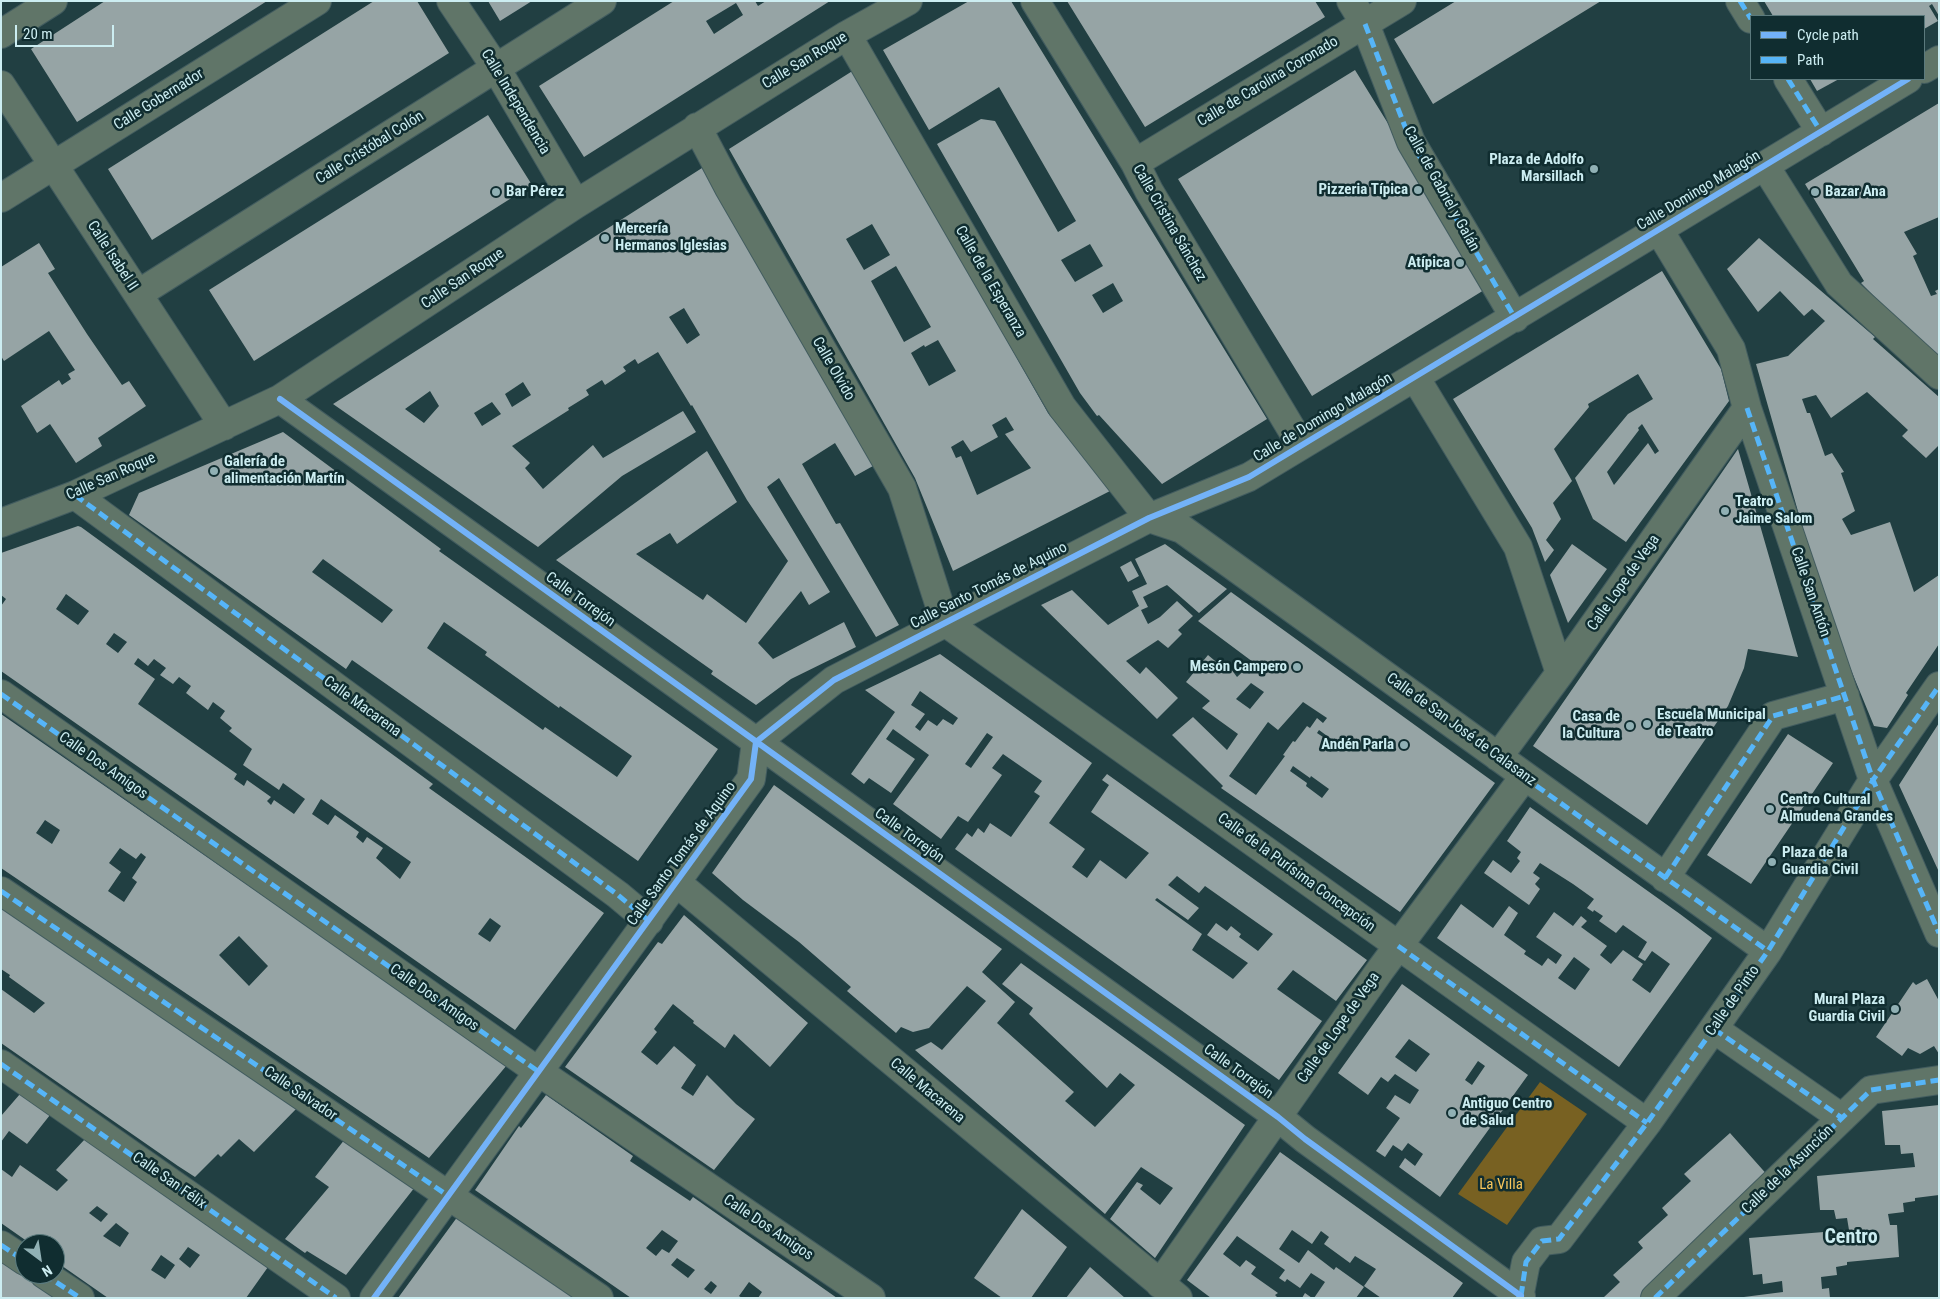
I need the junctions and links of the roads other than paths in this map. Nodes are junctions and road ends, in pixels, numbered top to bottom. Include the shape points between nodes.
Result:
1 (53, 1) edge
2 (317, 1) edge
3 (452, 1) edge
4 (602, 1) edge
5 (908, 1) edge
6 (1035, 1) edge
7 (1350, 1) edge
8 (1402, 1) edge
9 (1740, 1) edge
10 (1750, 17) edge
11 (1364, 24) junction
12 (1, 34) edge
13 (848, 35) junction
14 (1939, 60) edge
15 (496, 68) junction
16 (1925, 69) edge
17 (1789, 80) edge
18 (1906, 80) edge
19 (1, 85) edge
20 (697, 128) junction
21 (1820, 132) junction
22 (1134, 163) junction
23 (54, 166) junction
24 (1765, 166) junction
25 (1, 198) edge
26 (576, 204) junction
27 (1659, 230) junction
28 (138, 294) junction
29 (1509, 321) junction
30 (1939, 375) edge
31 (1415, 377) junction
32 (280, 399) junction
33 (1748, 408) junction
34 (224, 426) junction
35 (1301, 446) junction
36 (75, 495) junction
37 (1149, 518) junction
38 (1, 523) edge
39 (945, 622) junction
40 (1560, 673) junction
41 (1939, 686) edge
42 (1, 694) edge
43 (1845, 696) junction
44 (756, 742) junction
45 (1498, 757) junction
46 (1524, 776) junction
47 (1873, 780) junction
48 (1665, 878) junction
49 (677, 883) junction
50 (1, 891) edge
51 (649, 920) junction
52 (1939, 933) edge
53 (1398, 946) junction
54 (1768, 952) junction
55 (1714, 1029) junction
56 (1, 1064) edge
57 (539, 1072) junction
58 (1939, 1080) edge
59 (1278, 1117) junction
60 (1842, 1118) junction
61 (1647, 1123) junction
62 (447, 1195) junction
63 (1, 1245) edge
64 (15, 1254) edge
65 (59, 1284) edge
66 (1169, 1291) edge
67 (1520, 1297) edge
68 (80, 1298) edge
69 (336, 1298) edge
70 (374, 1298) edge
71 (599, 1298) edge
72 (871, 1298) edge
73 (1655, 1298) edge

1 - 12 street
2 - 23 street, Calle Gobernador
3 - 15 street, Calle Independencia
4 - 15 street, Calle Cristóbal Colón
5 - 13 street, Calle San Roque
6 - 22 street, Calle Cristina Sánchez
7 - 11 street, Calle de Gabriel y Galán
8 - 11 street, Calle de Carolina Coronado
9 - 10 street
11 - 22 street, Calle de Carolina Coronado
11 - 29 street, Calle de Gabriel y Galán via 1411,142
13 - 20 street, Calle San Roque
13 - 37 street, Calle de la Esperanza via 1062,407
14 - 16 street
15 - 26 street, Calle Independencia
15 - 28 street, Calle Cristóbal Colón
17 - 21 street
18 - 21 street, Calle Domingo Malagón
19 - 23 street, Calle Isabel II
20 - 26 street, Calle San Roque
20 - 39 street, Calle Olvido via 902,488
21 - 24 street, Calle Domingo Malagón
22 - 35 street, Calle Cristina Sánchez
23 - 25 street, Calle Gobernador
23 - 28 street, Calle Isabel II
24 - 27 street, Calle Domingo Malagón
24 - 30 street via 1839,284
26 - 32 street, Calle San Roque
27 - 29 street, Calle Domingo Malagón
27 - 33 street, Calle San Antón via 1731,349
28 - 34 street, Calle Isabel II
29 - 31 street, Calle de Domingo Malagón
31 - 35 street, Calle de Domingo Malagón
31 - 40 street via 1518,547
32 - 34 street, Calle San Roque
32 - 44 street, Calle Torrejón
33 - 40 street, Calle Lope de Vega
33 - 43 street, Calle San Antón
34 - 36 street, Calle San Roque
35 - 37 street, Calle de Domingo Malagón via 1249,477
36 - 38 street, Calle San Roque
36 - 51 street, Calle Macarena
37 - 39 street, Calle Santo Tomás de Aquino
37 - 45 street, Calle de San José de Calasanz via 1182,529
39 - 44 street, Calle Santo Tomás de Aquino via 834,680
39 - 53 street, Calle de la Purísima Concepción
40 - 45 street, Calle Lope de Vega
41 - 47 street, Calle de Pinto
42 - 57 street, Calle Dos Amigos
43 - 47 street, Calle San Antón
43 - 48 street via 1774,716
44 - 49 street, Calle Santo Tomás de Aquino via 751,779
44 - 59 street, Calle Torrejón
45 - 46 street, Calle de San José de Calasanz
46 - 48 street, Calle de San José de Calasanz
46 - 53 street, Calle de Lope de Vega
47 - 52 street, Calle San Antón
47 - 54 street, Calle de Pinto
48 - 54 street, Calle de San José de Calasanz
49 - 51 street, Calle Santo Tomás de Aquino
49 - 66 street, Calle Macarena
50 - 62 street, Calle Salvador
51 - 57 street, Calle Santo Tomás de Aquino
53 - 59 street, Calle de Lope de Vega
53 - 61 street, Calle de la Purísima Concepción
54 - 55 street, Calle de Pinto
55 - 60 street
55 - 61 street, Calle de Pinto
56 - 69 street, Calle San Félix
57 - 62 street, Calle Santo Tomás de Aquino
57 - 72 street, Calle Dos Amigos
58 - 60 street, Calle de la Asunción via 1871,1090
59 - 66 street, Calle de Lope de Vega
59 - 67 street, Calle Torrejón
60 - 73 street, Calle de la Asunción
61 - 67 street, Calle de Pinto via 1559,1239 1542,1241 1526,1262
62 - 70 street, Calle Santo Tomás de Aquino
62 - 71 street, Calle Salvador
63 - 64 street
65 - 68 street

